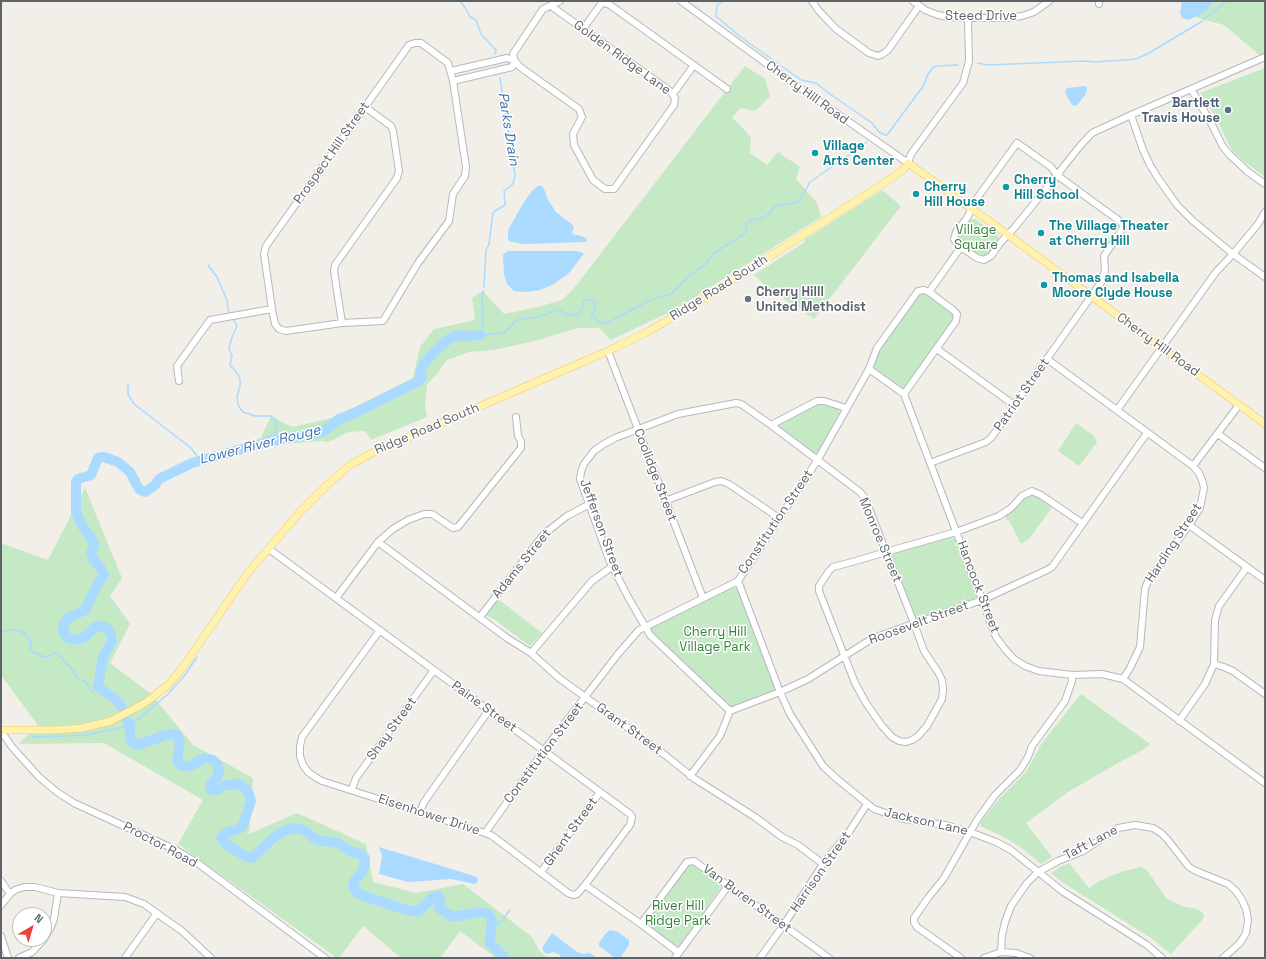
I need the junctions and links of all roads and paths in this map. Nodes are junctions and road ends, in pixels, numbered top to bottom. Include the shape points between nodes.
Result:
1 (560, 1) edge
2 (681, 1) edge
3 (812, 1) edge
4 (912, 1) edge
5 (1049, 1) edge
6 (602, 2) edge
7 (551, 4) edge
8 (919, 6) junction
9 (968, 18) junction
10 (583, 29) junction
11 (1265, 57) edge
12 (514, 61) junction
13 (694, 65) junction
14 (450, 71) junction
15 (453, 81) junction
16 (727, 89) dead end
17 (1191, 90) junction
18 (673, 94) junction
19 (365, 107) junction
20 (1131, 115) junction
21 (908, 164) junction
22 (1058, 175) junction
23 (1265, 184) edge
24 (971, 209) junction
25 (1265, 212) edge
26 (1007, 234) junction
27 (962, 247) junction
28 (1233, 254) junction
29 (1265, 277) edge
30 (929, 292) junction
31 (1091, 297) junction
32 (272, 309) junction
33 (342, 323) junction
34 (1162, 348) junction
35 (937, 349) junction
36 (608, 351) junction
37 (1047, 359) junction
38 (868, 369) junction
39 (179, 381) dead end
40 (904, 394) junction
41 (1014, 405) junction
42 (1240, 405) junction
43 (846, 408) junction
44 (1117, 410) junction
45 (516, 417) dead end
46 (1265, 424) edge
47 (771, 425) junction
48 (638, 429) junction
49 (1147, 432) junction
50 (1218, 434) junction
51 (817, 461) junction
52 (930, 463) junction
53 (1193, 466) junction
54 (1265, 468) edge
55 (665, 501) junction
56 (590, 504) junction
57 (779, 518) junction
58 (1082, 523) junction
59 (1189, 525) junction
60 (956, 532) junction
61 (378, 542) junction
62 (268, 549) junction
63 (886, 552) junction
64 (613, 566) junction
65 (1247, 567) junction
66 (1265, 580) edge
67 (738, 581) junction
68 (336, 598) junction
69 (703, 598) junction
70 (982, 600) junction
71 (480, 617) junction
72 (914, 624) junction
73 (644, 627) junction
74 (380, 630) junction
75 (531, 653) junction
76 (844, 656) junction
77 (1214, 664) junction
78 (434, 670) junction
79 (1072, 675) junction
80 (1123, 679) junction
81 (780, 692) junction
82 (1265, 694) edge
83 (585, 698) junction
84 (489, 710) junction
85 (730, 711) junction
86 (1179, 721) junction
87 (1, 730) edge
88 (545, 750) junction
89 (690, 776) junction
90 (1265, 783) edge
91 (352, 789) junction
92 (600, 792) junction
93 (867, 804) junction
94 (420, 812) junction
95 (970, 832) junction
96 (485, 833) junction
97 (823, 864) junction
98 (541, 872) junction
99 (1038, 872) junction
100 (1, 881) edge
101 (585, 885) junction
102 (728, 886) junction
103 (58, 893) junction
104 (10, 894) junction
105 (1, 905) edge
106 (157, 913) junction
107 (641, 924) junction
108 (52, 925) edge
109 (783, 925) junction
110 (1, 936) edge
111 (37, 947) edge
112 (1001, 952) junction
113 (677, 955) edge
114 (8, 958) edge
115 (19, 958) edge
116 (125, 958) edge
117 (211, 958) edge
118 (325, 958) edge
119 (760, 958) edge
120 (829, 958) edge
121 (961, 958) edge
122 (984, 958) edge
123 (1030, 958) edge
124 (1162, 958) edge
125 (1223, 958) edge

1 - 7 street
2 - 21 street, Cherry Hill Road via 786,79
3 - 8 street via 836,29 869,53 878,56 888,50
4 - 8 street, Steed Drive
5 - 9 street, Steed Drive via 1034,12 1022,16
6 - 10 street
6 - 13 street via 610,5
7 - 10 street, Golden Ridge Lane
7 - 12 street via 543,9 513,54
8 - 9 street, Steed Drive via 941,16
9 - 21 street via 969,61 963,83 911,154
10 - 18 street, Golden Ridge Lane
11 - 17 street
12 - 14 street via 507,58
12 - 15 street via 512,67
12 - 18 street, Golden Ridge Lane via 579,109 582,117 574,131 573,143 593,180 608,190 616,187 674,105
13 - 16 street
13 - 18 street
14 - 15 street
14 - 19 street, Prospect Hill Street via 448,63 421,44 409,45
15 - 33 street via 466,167 465,176 453,194 449,221 418,263 383,320
17 - 20 street
17 - 23 street via 1223,147 1248,172
19 - 32 street, Prospect Hill Street via 266,246 264,254
19 - 33 street via 385,121 393,131 399,172 335,265
20 - 22 street via 1092,133
20 - 28 street via 1150,166 1168,193 1193,221
21 - 24 main road, Cherry Hill Road
21 - 36 main road, Ridge Road South via 890,179 694,305
22 - 24 street via 1018,143
22 - 26 street
22 - 31 street, Patriot Street via 1123,226 1104,256 1105,270 1102,281
24 - 26 main road, Cherry Hill Road
24 - 27 street via 956,232 954,240
25 - 28 street
26 - 27 street via 991,256 984,260
26 - 31 main road, Cherry Hill Road
27 - 30 street
28 - 29 street
28 - 34 street via 1216,272
30 - 35 street via 956,314 956,321
30 - 38 street, Constitution Street via 918,291 877,348
31 - 34 main road, Cherry Hill Road
31 - 37 street, Patriot Street
32 - 33 street, Prospect Hill Street via 276,324 282,330
32 - 39 street via 210,320 177,366
34 - 42 main road, Cherry Hill Road
34 - 44 street
35 - 40 street
35 - 41 street
36 - 48 street, Coolidge Street
36 - 62 main road, Ridge Road South via 360,459 327,485
37 - 41 street, Patriot Street
37 - 44 street, Harding Street
38 - 40 street
38 - 43 street, Constitution Street
40 - 52 street, Hancock Street
41 - 52 street, Patriot Street via 986,442
42 - 46 main road, Cherry Hill Road
42 - 50 street
43 - 47 street via 824,400 817,401
43 - 51 street, Constitution Street
44 - 49 street, Harding Street
45 - 61 street via 521,448 458,527 453,528 432,514 424,514 393,529
47 - 48 street, Monroe Street via 736,402 678,414
47 - 51 street, Monroe Street
48 - 55 street, Coolidge Street
48 - 56 street, Jefferson Street via 604,444 584,464 580,480
49 - 53 street, Harding Street
49 - 58 street, Roosevelt Street
50 - 53 street
50 - 54 street
51 - 57 street, Constitution Street
51 - 63 street, Monroe Street via 865,498
52 - 60 street, Hancock Street
53 - 59 street, Harding Street via 1199,473 1204,488 1200,508
55 - 57 street via 721,481
55 - 69 street, Coolidge Street
56 - 64 street, Jefferson Street
56 - 71 street, Adams Street via 567,516 544,534
57 - 67 street, Constitution Street
58 - 60 street via 1032,491 1022,496 1007,512
58 - 70 street, Roosevelt Street via 1047,570
59 - 65 street
59 - 80 street, Harding Street via 1148,581 1145,589 1140,647
60 - 63 street
60 - 70 street, Hancock Street
61 - 68 street
61 - 71 street, Grant Street
62 - 68 street, Paine Street
62 - 87 main road, Ridge Road South via 240,583 181,670 167,686 145,703 111,721 82,728
63 - 72 street, Monroe Street
63 - 76 street, Monroe Street via 834,567 819,586
64 - 73 street, Jefferson Street
64 - 75 street via 592,581
65 - 66 street
65 - 77 street via 1224,598 1216,614
67 - 69 street, Constitution Street
67 - 81 street, Jackson Lane
68 - 74 street, Paine Street
69 - 73 street, Constitution Street
70 - 72 street, Roosevelt Street
70 - 79 street, Hancock Street via 996,637 1014,659 1039,671
71 - 75 street, Grant Street
72 - 76 street, Roosevelt Street via 873,638
72 - 76 street, Monroe Street via 924,651 938,672 944,689 935,714 912,740 899,741 882,726 855,683
73 - 83 street, Constitution Street via 618,654
73 - 85 street, Jefferson Street
74 - 78 street, Paine Street
74 - 91 street, Eisenhower Drive via 301,741 300,756 308,772 322,781
75 - 83 street, Grant Street
76 - 81 street, Roosevelt Street via 808,679
77 - 82 street via 1233,671
77 - 86 street via 1205,684
78 - 84 street, Paine Street
78 - 91 street, Shay Street via 356,778
79 - 80 street, Hancock Street via 1102,674
79 - 95 street via 1065,701 1032,746 1020,770 995,795
80 - 86 street, Hancock Street
81 - 85 street, Roosevelt Street
81 - 93 street, Jackson Lane via 790,714 822,766
83 - 88 street, Constitution Street
83 - 89 street, Grant Street
84 - 88 street, Paine Street
84 - 94 street via 424,802
85 - 89 street via 720,736
86 - 90 street, Hancock Street
87 - 118 street, Proctor Road via 12,747 39,777 57,792 74,803 176,850 196,862
88 - 92 street, Paine Street
88 - 96 street, Constitution Street
89 - 97 street, Grant Street via 798,845
91 - 94 street, Eisenhower Drive
92 - 98 street, Ghent Street
92 - 101 street, Paine Street via 630,814 632,822
93 - 95 street, Jackson Lane via 904,819 945,825
93 - 97 street, Harrison Street via 849,832
94 - 96 street, Eisenhower Drive
95 - 99 street, Jackson Lane via 1011,850
95 - 121 street via 944,878 914,918 916,927
96 - 98 street, Eisenhower Drive
97 - 109 street, Harrison Street
98 - 101 street, Eisenhower Drive via 568,893 578,894
99 - 112 street, Taft Lane via 1011,906 1002,935
99 - 124 street, Jackson Lane via 1062,891 1147,945
99 - 125 street, Taft Lane via 1083,851 1118,828 1135,825 1153,828 1167,839 1189,867 1228,884 1242,900 1248,920 1246,933 1240,943
100 - 104 street
101 - 107 street
102 - 107 street, Van Buren Street via 694,861 688,862
102 - 109 street, Van Buren Street
102 - 113 street
103 - 104 street via 30,887 19,888
103 - 106 street via 125,897 138,901
103 - 108 street
104 - 105 street
106 - 116 street
106 - 117 street via 182,931
107 - 113 street
109 - 119 street, Harrison Street
109 - 120 street, Van Buren Street
110 - 114 street
111 - 115 street
112 - 122 street
112 - 123 street via 1016,953

